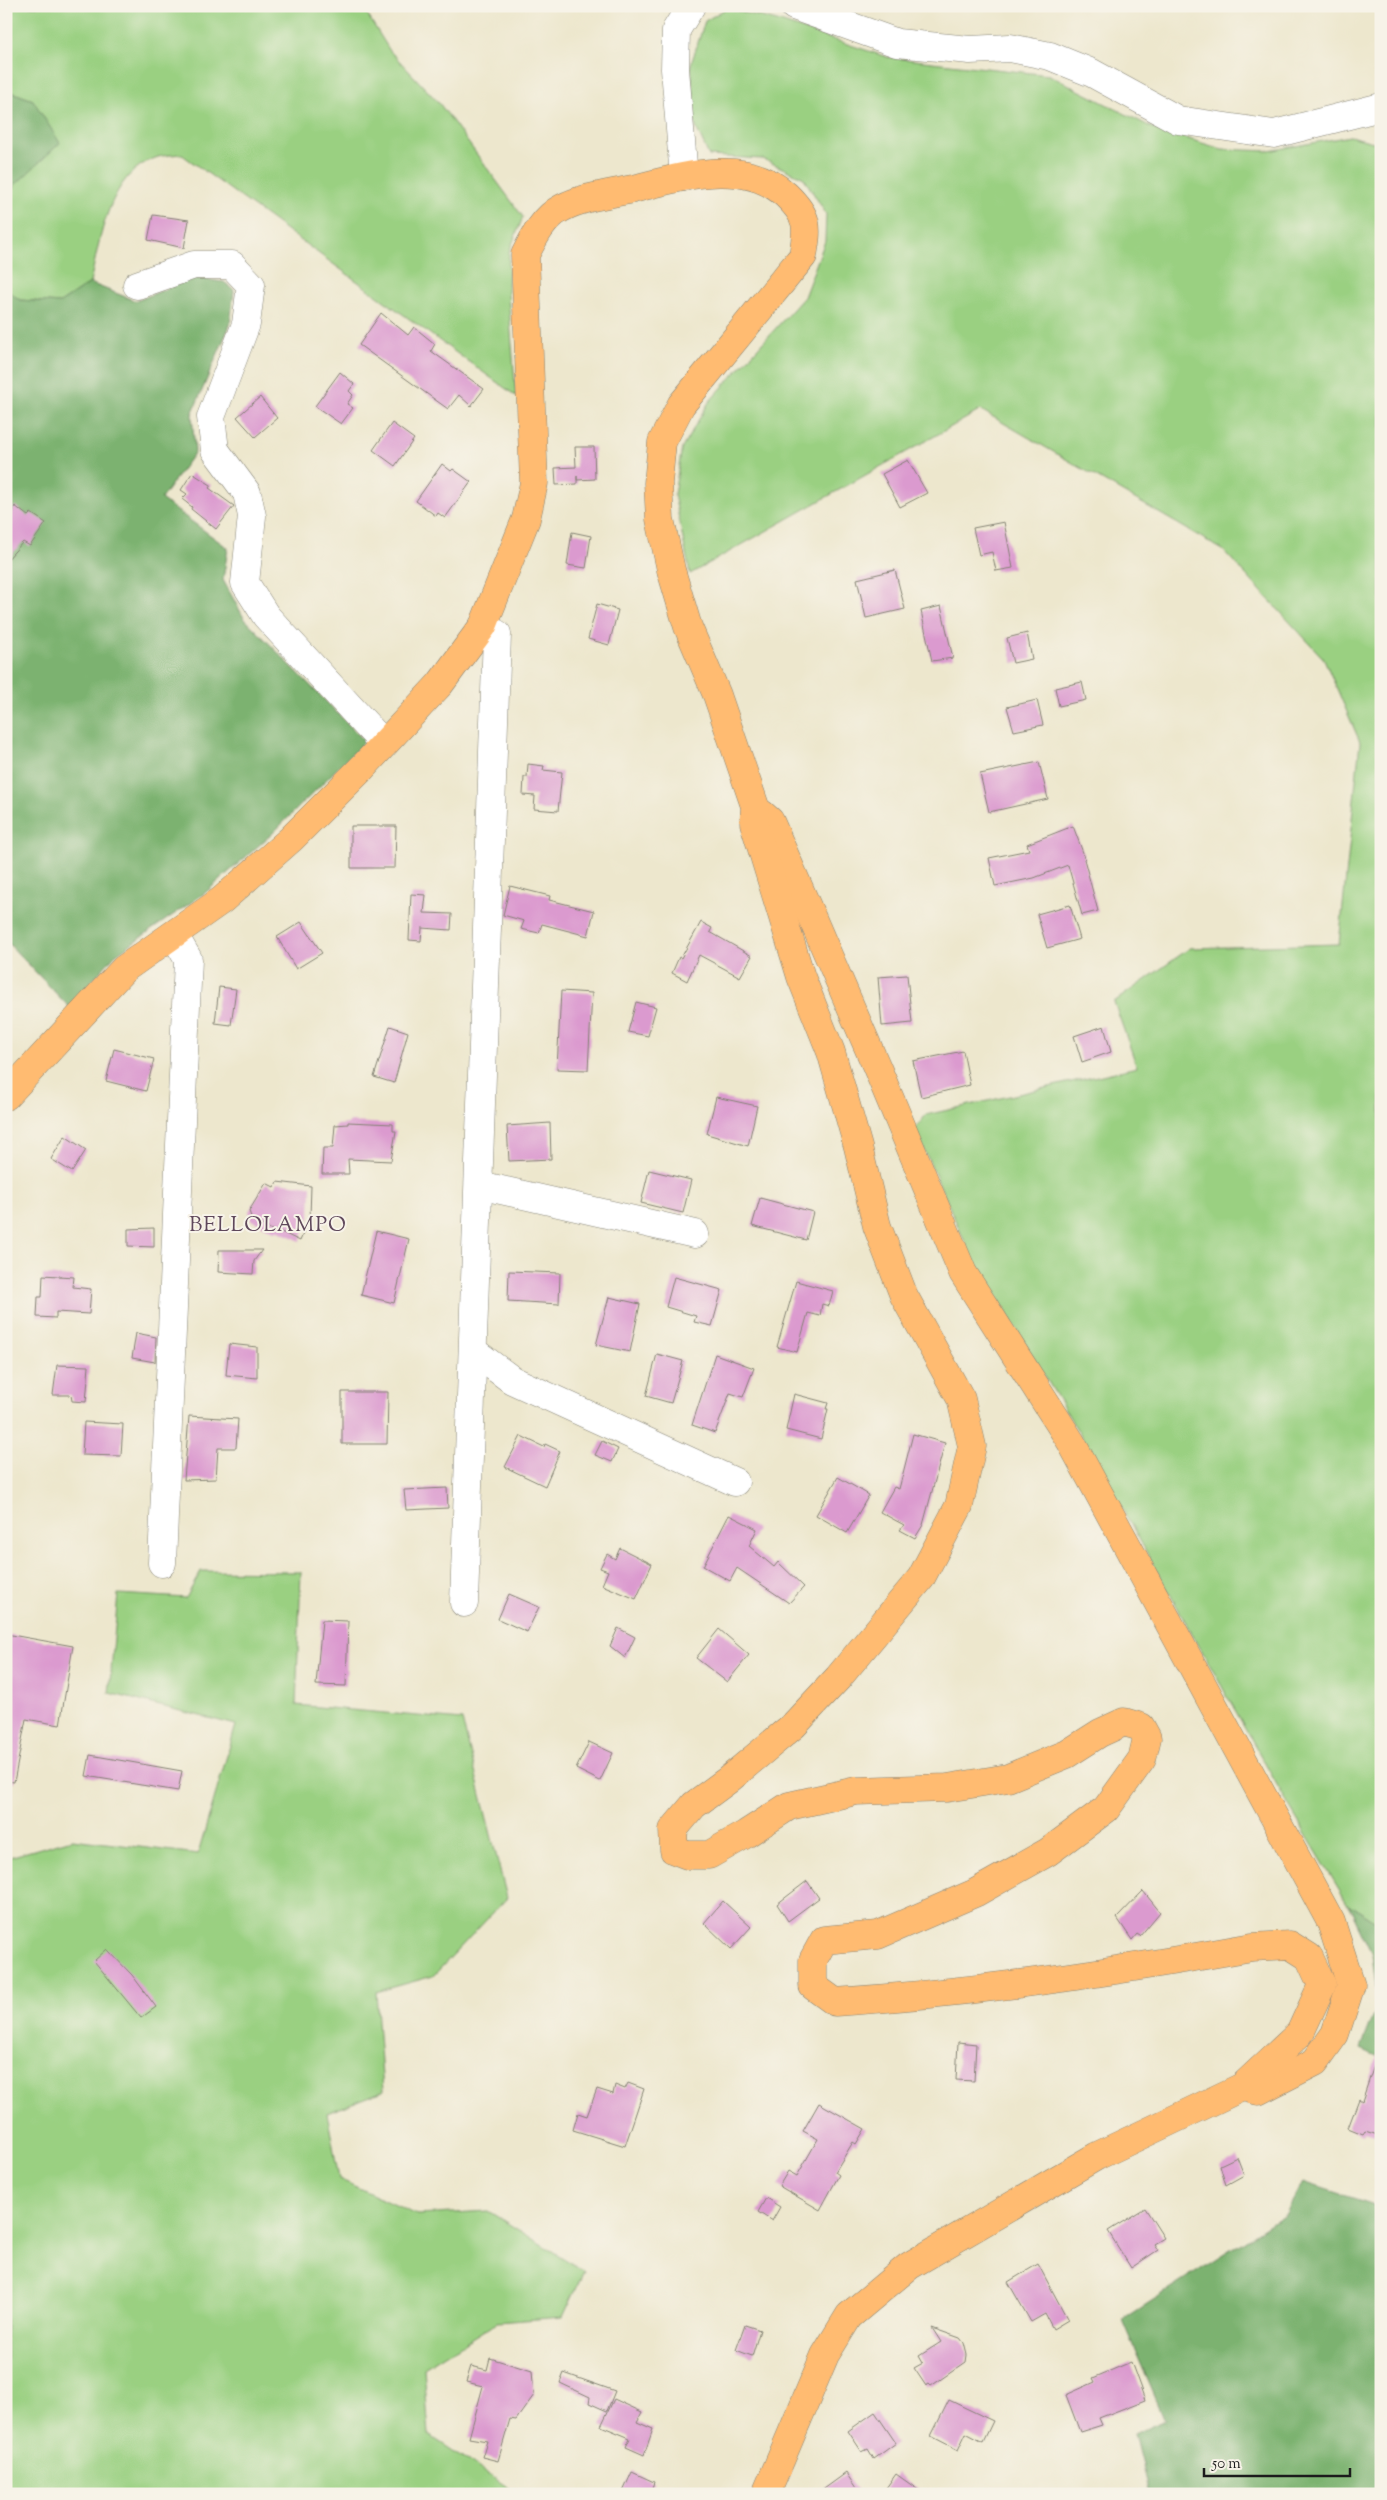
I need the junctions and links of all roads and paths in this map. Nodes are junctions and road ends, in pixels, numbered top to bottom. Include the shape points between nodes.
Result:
1 (691, 6) edge
2 (794, 6) edge
3 (1381, 107) edge
4 (684, 177) junction
5 (137, 285) dead end
6 (483, 626) junction
7 (384, 744) junction
8 (755, 806) junction
9 (174, 935) junction
10 (6, 1096) edge
11 (479, 1184) junction
12 (695, 1234) dead end
13 (473, 1351) junction
14 (735, 1482) dead end
15 (162, 1563) dead end
16 (464, 1603) dead end
17 (1242, 2087) junction
18 (766, 2494) edge

1 - 4 street via 676,30 675,69
2 - 3 street via 897,43 970,50 1010,48 1050,56 1092,72 1178,120 1274,134
4 - 6 main road via 562,208 538,228 525,254 534,483 526,519
4 - 8 main road via 709,172 751,176 775,185 799,208 808,230 803,256 681,405 662,442 658,483 660,520 685,617 717,695
5 - 7 street via 194,265 232,265 251,285 246,324 210,417 215,450 247,493 252,516 245,582 266,616
6 - 7 main road via 440,684
6 - 11 street via 497,634
7 - 9 main road via 291,839 222,900
8 - 17 main road via 770,821 962,1274 1071,1442 1331,1922 1351,1985 1335,2034 1315,2062 1258,2091
8 - 17 main road via 754,823 801,977 831,1052 877,1226 904,1296 961,1399 972,1446 959,1506 921,1578 838,1678 794,1725 694,1805 673,1830 674,1850 687,1855 709,1855 789,1806 856,1791 947,1788 1008,1778 1067,1754 1124,1722 1141,1726 1147,1738 1142,1759 1106,1810 1048,1852 975,1893 878,1935 824,1940 814,1960 813,1986 835,2002 918,1997 1024,1985 1252,1947 1290,1945 1309,1957 1322,1985 1300,2033
9 - 10 main road via 124,969
9 - 15 street via 188,959
11 - 12 street
11 - 13 street
13 - 14 street via 512,1380
13 - 16 street
17 - 18 main road via 1097,2156 909,2266 849,2316 825,2355

